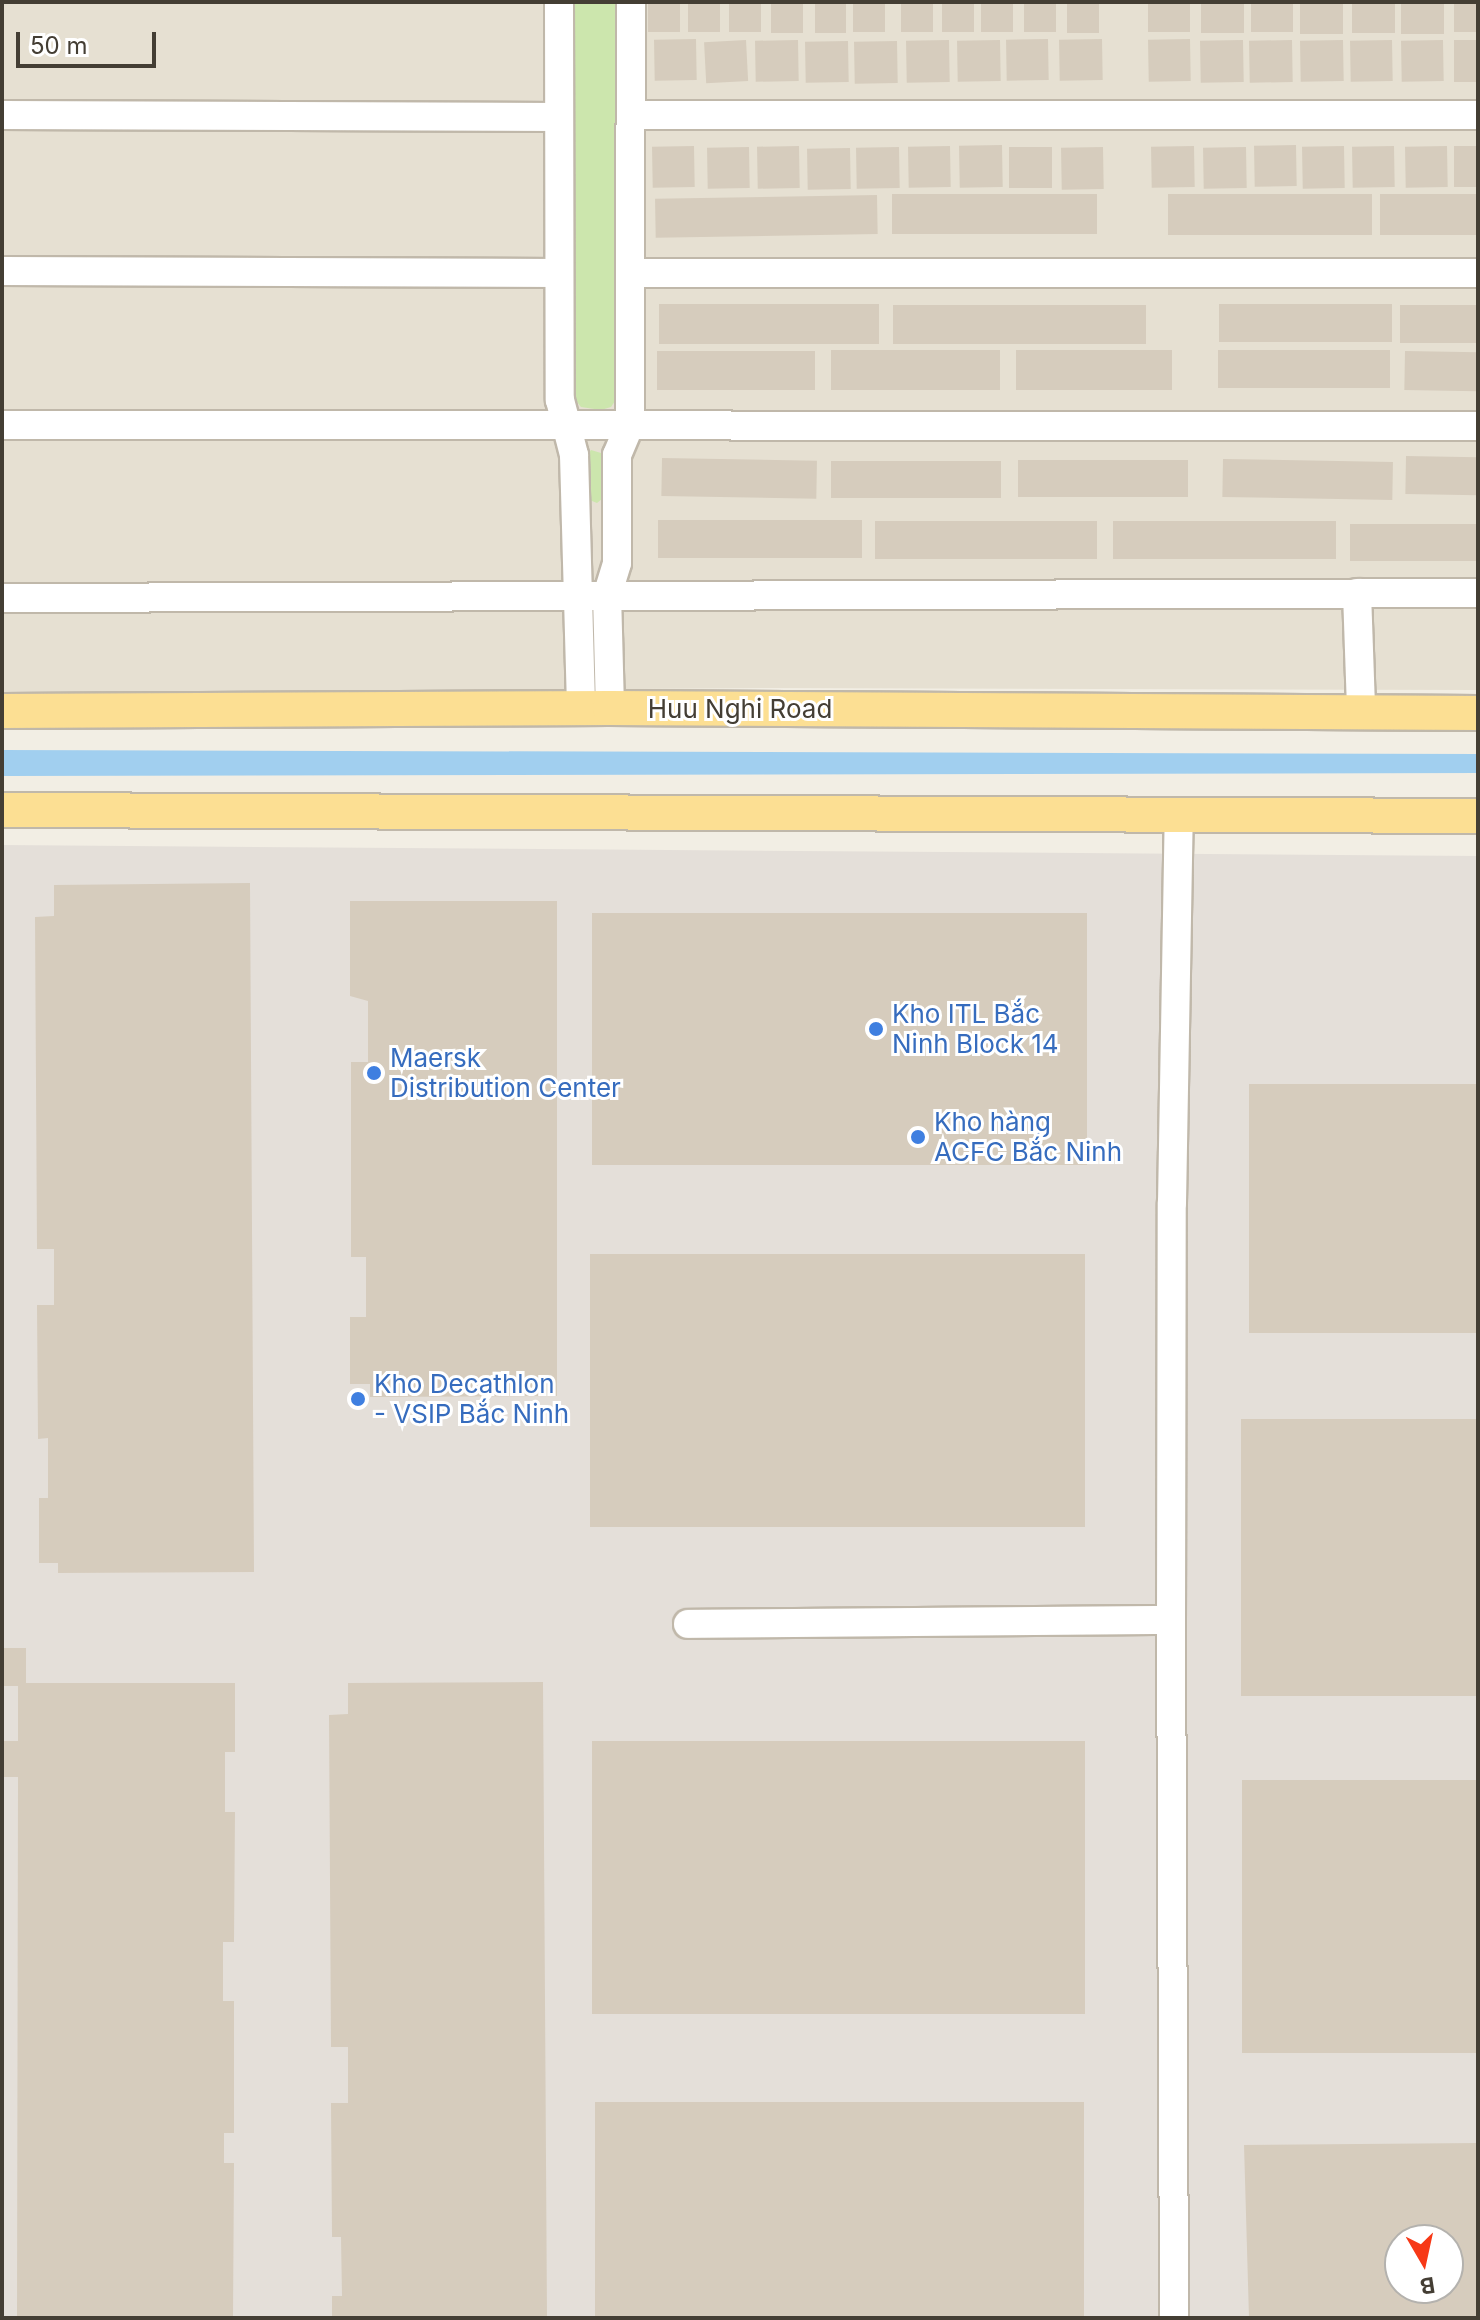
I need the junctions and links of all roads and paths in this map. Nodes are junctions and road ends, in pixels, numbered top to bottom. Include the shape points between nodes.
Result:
1 (559, 2) edge
2 (631, 2) edge
3 (2, 115) edge
4 (631, 115) junction
5 (1478, 115) edge
6 (559, 117) junction
7 (2, 271) edge
8 (559, 273) junction
9 (630, 273) junction
10 (1478, 273) edge
11 (2, 425) edge
12 (630, 425) junction
13 (565, 426) junction
14 (1478, 426) edge
15 (1357, 593) junction
16 (1478, 593) edge
17 (579, 596) junction
18 (607, 596) junction
19 (2, 598) edge
20 (595, 709) junction
21 (1361, 710) junction
22 (2, 711) edge
23 (1478, 713) edge
24 (2, 810) edge
25 (1179, 813) junction
26 (1478, 816) edge
27 (1171, 1620) junction
28 (688, 1624) dead end
29 (1174, 2318) edge

1 - 6 street
2 - 4 street
3 - 6 street
4 - 5 street
4 - 9 street
6 - 8 street
7 - 8 street
8 - 13 street
9 - 10 street
9 - 12 street
11 - 13 street
12 - 13 street
12 - 14 street
12 - 18 street via 617,455 617,563
13 - 17 street via 574,455
15 - 16 street
15 - 18 street
15 - 21 street
17 - 18 street
17 - 19 street
17 - 20 street
18 - 20 street
20 - 21 main road, Huu Nghi Road
20 - 22 main road, Huu Nghi Road
21 - 23 main road, Huu Nghi Road
24 - 25 main road
25 - 26 main road
25 - 27 street
27 - 28 street
27 - 29 street

